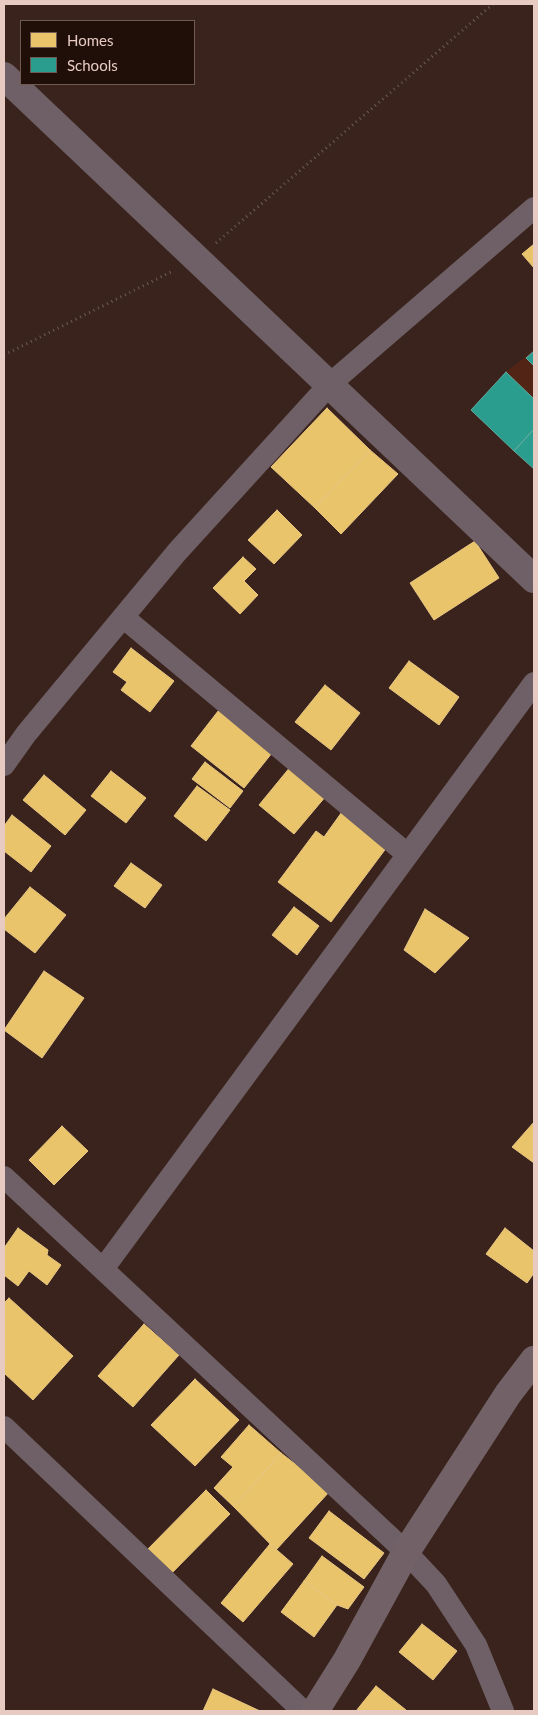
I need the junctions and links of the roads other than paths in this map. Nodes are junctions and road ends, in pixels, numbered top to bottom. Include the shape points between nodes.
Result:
1 (4, 76) edge
2 (534, 208) edge
3 (330, 384) junction
4 (534, 579) edge
5 (123, 617) junction
6 (534, 683) edge
7 (4, 765) edge
8 (407, 854) junction
9 (4, 1177) edge
10 (103, 1270) junction
11 (534, 1360) edge
12 (4, 1427) edge
13 (406, 1552) junction
14 (303, 1711) edge
15 (316, 1711) edge
16 (503, 1711) edge

1 - 3 street
2 - 3 street
3 - 4 street
3 - 5 street via 177,552
5 - 7 street
5 - 8 street
6 - 8 street
8 - 10 street
9 - 10 street
10 - 13 street
11 - 13 main road via 508,1394
12 - 14 street
13 - 15 main road
13 - 16 street via 436,1584 476,1645

